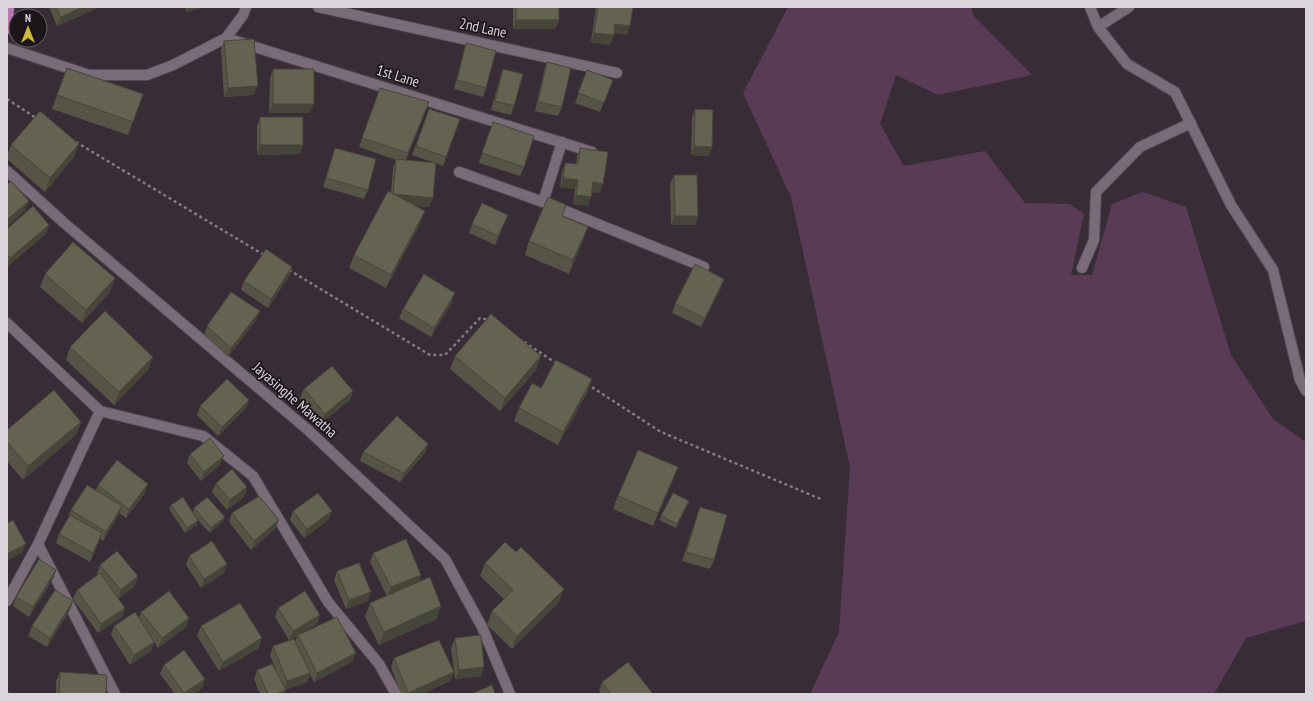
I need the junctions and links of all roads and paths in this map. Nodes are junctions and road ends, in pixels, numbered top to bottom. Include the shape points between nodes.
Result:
1 (9, 7) edge
2 (246, 7) edge
3 (318, 7) edge
4 (1090, 7) edge
5 (1129, 7) edge
6 (1098, 27) junction
7 (7, 29) edge
8 (226, 38) junction
9 (7, 48) edge
10 (617, 72) dead end
11 (7, 99) edge
12 (39, 119) edge
13 (1191, 123) junction
14 (71, 139) edge
15 (562, 142) junction
16 (594, 153) edge
17 (7, 171) edge
18 (459, 172) dead end
19 (544, 202) junction
20 (268, 257) edge
21 (704, 267) edge
22 (1082, 268) dead end
23 (288, 269) edge
24 (490, 320) edge
25 (7, 323) edge
26 (523, 342) edge
27 (556, 363) edge
28 (582, 380) edge
29 (1306, 391) edge
30 (100, 411) junction
31 (823, 500) dead end
32 (38, 544) junction
33 (7, 600) edge
34 (115, 694) edge
35 (396, 694) edge
36 (510, 694) edge

1 - 7 main road
2 - 8 street
3 - 10 street, 2nd Lane
4 - 6 street
5 - 6 street
6 - 13 street via 1127,64 1175,92
8 - 9 street via 147,75 89,75
8 - 15 street, 1st Lane
11 - 12 path
13 - 22 street via 1140,147 1096,192 1094,240
13 - 29 street via 1231,205 1273,270 1300,380
14 - 20 path
15 - 16 street, 1st Lane
15 - 19 street
17 - 36 street, Jayasinghe Mawatha via 63,222 308,430 445,559 482,627
18 - 19 street
19 - 21 street
23 - 24 path via 430,355 445,355 480,318
25 - 30 street
26 - 27 path
28 - 31 path via 661,432
30 - 32 street
30 - 35 street via 203,436 253,476 328,602 379,664
32 - 33 street
32 - 34 street

